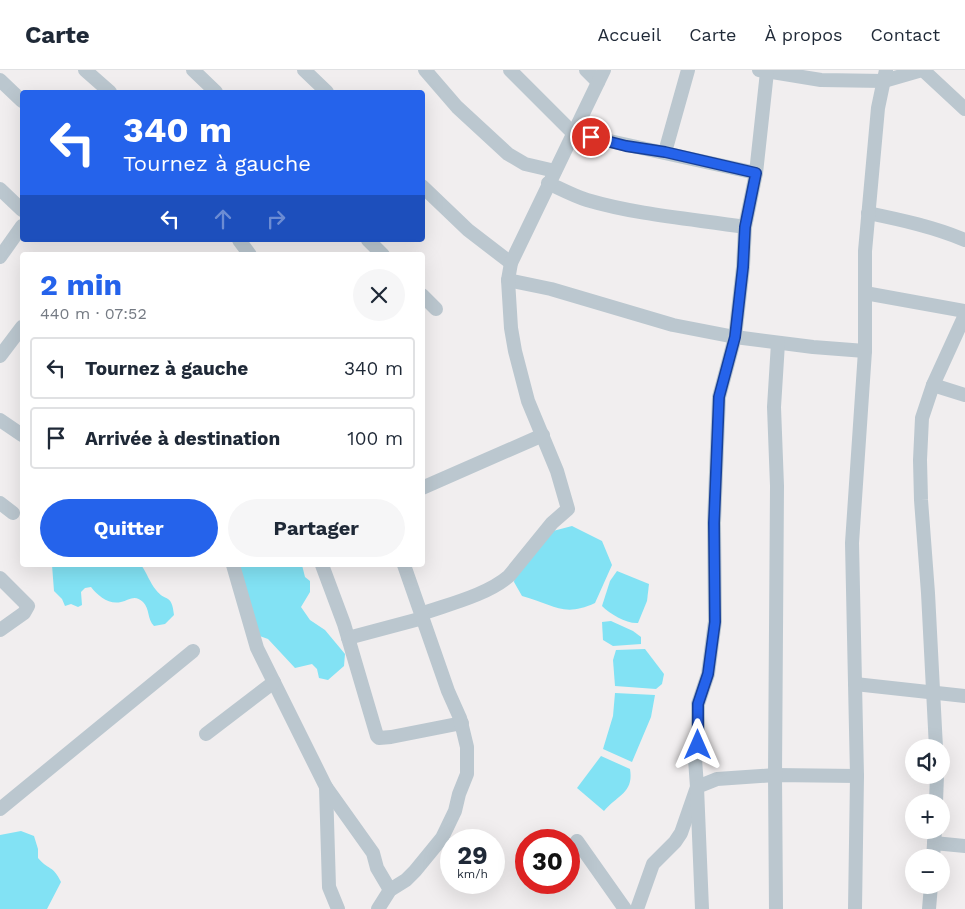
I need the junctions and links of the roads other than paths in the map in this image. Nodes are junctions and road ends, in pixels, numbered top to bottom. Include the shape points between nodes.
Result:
1 (85, 70) edge
2 (193, 70) edge
3 (304, 70) edge
4 (425, 70) edge
5 (510, 70) edge
6 (586, 70) edge
7 (688, 70) edge
8 (923, 70) edge
9 (763, 71) edge
10 (601, 76) edge
11 (885, 76) edge
12 (0, 80) edge
13 (108, 90) edge
14 (214, 90) edge
15 (325, 90) edge
16 (20, 99) edge
17 (965, 109) edge
18 (573, 133) junction
19 (665, 152) junction
20 (756, 173) junction
21 (552, 177) junction
22 (0, 189) edge
23 (425, 189) edge
24 (20, 208) edge
25 (868, 214) junction
26 (745, 227) junction
27 (20, 229) edge
28 (965, 240) edge
29 (370, 242) edge
30 (380, 252) edge
31 (0, 257) edge
32 (511, 263) junction
33 (508, 280) junction
34 (865, 294) junction
35 (425, 298) edge
36 (436, 309) dead end
37 (965, 311) edge
38 (965, 315) edge
39 (20, 330) edge
40 (735, 337) junction
41 (778, 343) junction
42 (865, 351) junction
43 (0, 356) edge
44 (933, 384) junction
45 (965, 395) edge
46 (0, 420) edge
47 (20, 434) edge
48 (543, 435) junction
49 (425, 487) edge
50 (0, 503) edge
51 (13, 513) dead end
52 (234, 567) edge
53 (323, 567) edge
54 (405, 567) edge
55 (0, 578) edge
56 (422, 616) junction
57 (0, 630) edge
58 (348, 638) junction
59 (193, 651) dead end
60 (274, 682) junction
61 (855, 684) junction
62 (933, 691) junction
63 (965, 696) edge
64 (462, 724) junction
65 (206, 734) dead end
66 (936, 739) edge
67 (775, 775) junction
68 (857, 776) junction
69 (326, 787) junction
70 (697, 787) junction
71 (0, 809) edge
72 (944, 839) edge
73 (580, 845) edge
74 (965, 846) edge
75 (390, 890) junction
76 (930, 894) edge
77 (338, 909) edge
78 (378, 909) edge
79 (625, 909) edge
80 (637, 909) edge
81 (702, 909) edge
82 (776, 909) edge
83 (855, 909) edge
84 (929, 909) edge

1 - 13 street
2 - 14 street
3 - 15 street
4 - 21 street via 458,107 508,154
5 - 18 street
6 - 10 street
7 - 19 street
8 - 11 street
8 - 17 street
9 - 11 street via 821,80
9 - 20 street
10 - 18 street
11 - 25 street via 878,108
12 - 16 street
18 - 19 street
18 - 21 street
19 - 20 street
20 - 26 street
21 - 26 street via 587,200 653,214
21 - 32 street
22 - 24 street
23 - 32 street via 468,230
25 - 28 street via 908,221
25 - 34 street
26 - 40 street
27 - 31 street
29 - 30 street
32 - 33 street
33 - 40 street via 673,325
33 - 48 street via 515,351 528,400
34 - 37 street
34 - 42 street
35 - 36 street
38 - 44 street
39 - 43 street
40 - 41 street
40 - 70 street via 719,397 714,523 715,622 708,674 698,704
41 - 42 street
41 - 67 street via 774,407 777,486
42 - 61 street via 852,543
44 - 45 street
44 - 62 street via 922,418 920,460
46 - 47 street
48 - 49 street
48 - 56 street via 568,510 552,523 502,582
50 - 51 street
52 - 60 street via 257,648
53 - 58 street
54 - 56 street
55 - 57 street via 28,606 24,613
56 - 58 street
56 - 64 street
58 - 64 street via 379,738
59 - 71 street
60 - 65 street
60 - 69 street
61 - 62 street
61 - 68 street
62 - 63 street
62 - 66 street
64 - 75 street via 468,768 455,811 442,838 426,859 406,880
67 - 68 street
67 - 70 street via 717,779
67 - 82 street
68 - 83 street
69 - 75 street via 373,852 377,868
69 - 77 street via 328,886
70 - 80 street via 681,833 653,864
70 - 81 street
72 - 74 street
73 - 79 street
75 - 78 street
76 - 84 street

